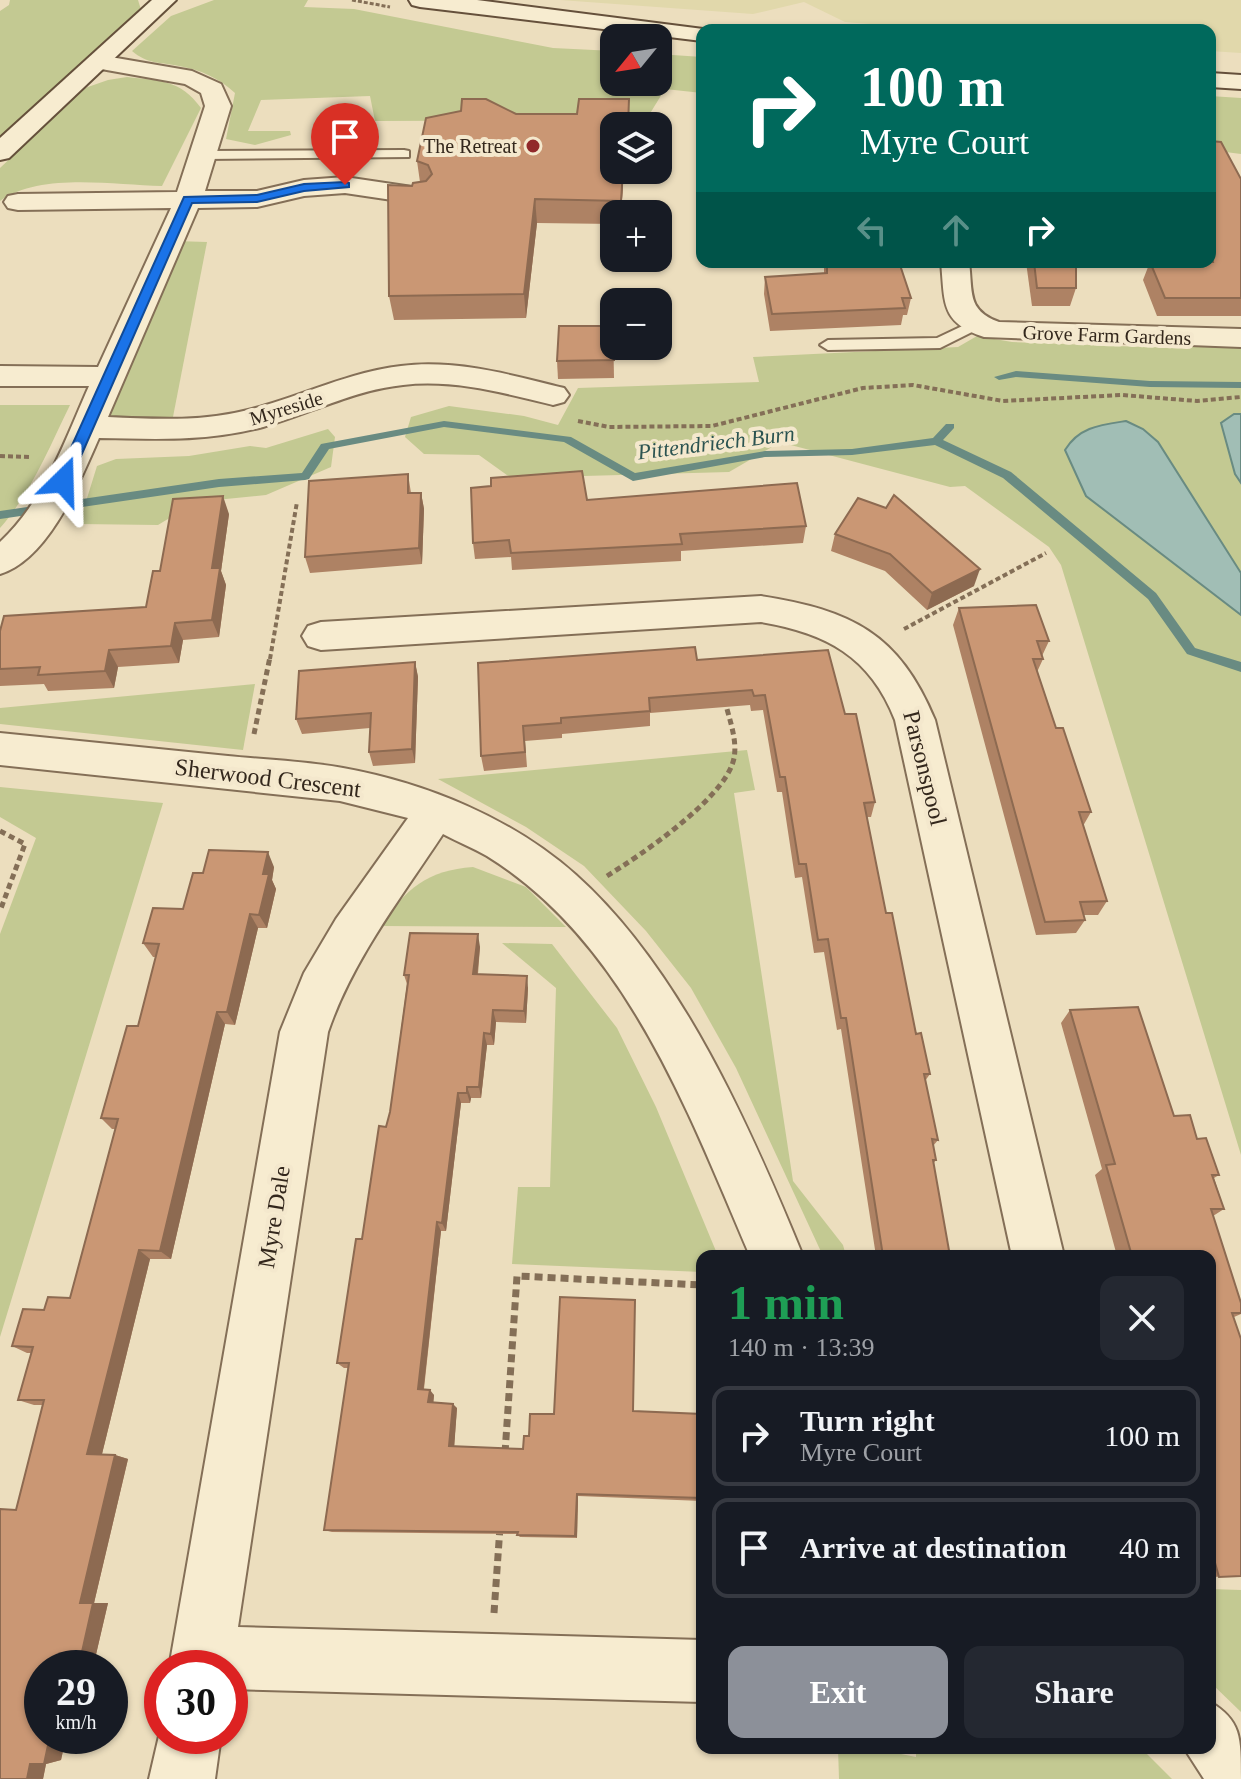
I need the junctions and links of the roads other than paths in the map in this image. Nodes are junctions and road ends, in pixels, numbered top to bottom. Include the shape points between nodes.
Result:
1 (165, 0) edge
2 (420, 0) edge
3 (696, 33) edge
4 (99, 62) junction
5 (1216, 80) edge
6 (1241, 82) edge
7 (0, 152) edge
8 (404, 154) dead end
9 (205, 155) junction
10 (419, 196) edge
11 (188, 200) junction
12 (18, 202) dead end
13 (955, 268) edge
14 (975, 325) junction
15 (1241, 338) edge
16 (828, 345) dead end
17 (501, 352) dead end
18 (0, 376) edge
19 (108, 377) junction
20 (483, 380) junction
21 (561, 407) road end
22 (86, 427) junction
23 (0, 561) edge
24 (321, 636) dead end
25 (0, 749) edge
26 (436, 811) junction
27 (774, 1250) edge
28 (1037, 1250) edge
29 (203, 1650) edge
30 (248, 1662) edge
31 (696, 1671) edge
32 (1216, 1742) edge
33 (186, 1754) edge
34 (1241, 1774) edge
35 (182, 1779) edge

1 - 4 street
2 - 3 street
4 - 7 street
4 - 9 street via 192,78 212,89 218,106
5 - 6 street
8 - 9 lane
9 - 11 street
10 - 11 street via 345,185 257,199
11 - 12 street
11 - 19 street
13 - 14 street via 955,296
14 - 15 street, Grove Farm Gardens via 1011,332
14 - 16 lane via 940,343
17 - 20 street
18 - 19 street
19 - 22 street
20 - 21 street, Myreside
20 - 22 street, Myreside via 403,374 248,421 169,429
22 - 23 street via 41,522
24 - 28 street, Parsonspool via 761,609 817,621 868,648 893,673 915,720
25 - 26 street, Sherwood Crescent via 340,784
26 - 27 street, Sherwood Crescent via 517,853 571,896 658,1005 690,1062
26 - 29 street, Myre Dale via 352,933 320,988 304,1032
30 - 31 street, Myre Dale
32 - 34 street
33 - 35 street

